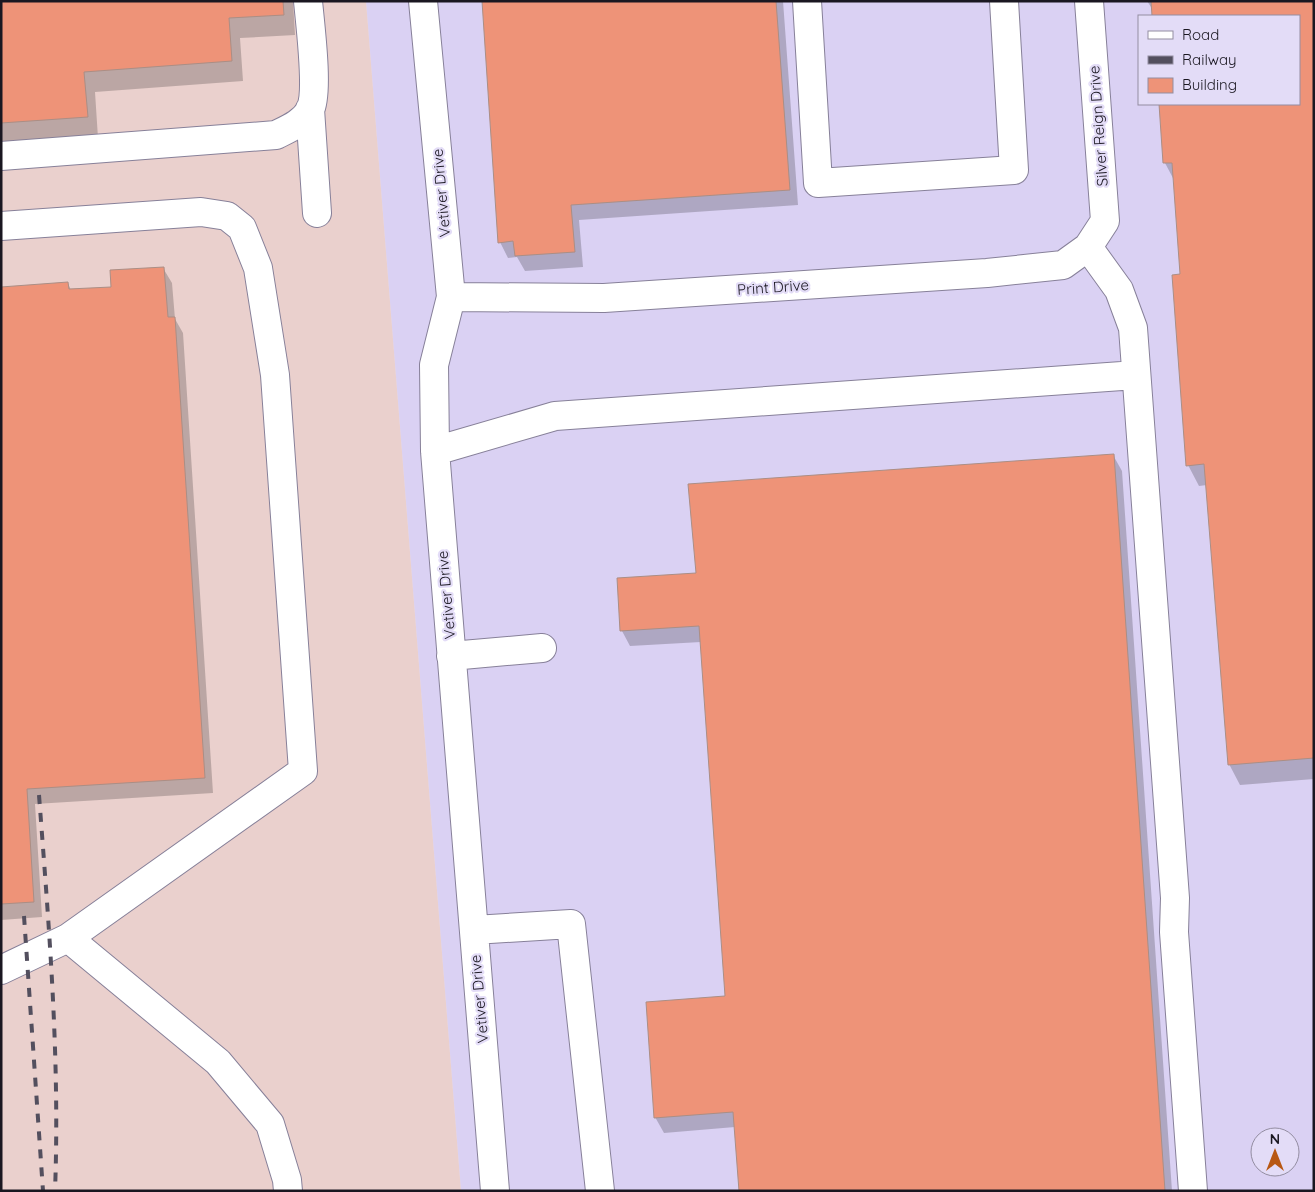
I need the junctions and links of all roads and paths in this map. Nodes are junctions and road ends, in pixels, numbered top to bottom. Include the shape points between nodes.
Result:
1 (308, 1) edge
2 (423, 1) edge
3 (807, 1) edge
4 (1004, 1) edge
5 (1089, 1) edge
6 (310, 110) junction
7 (1, 156) edge
8 (317, 213) dead end
9 (1, 226) edge
10 (1088, 247) junction
11 (451, 297) junction
12 (1136, 375) junction
13 (435, 451) junction
14 (542, 648) dead end
15 (451, 656) junction
16 (474, 930) junction
17 (68, 938) junction
18 (1, 970) edge
19 (288, 1191) edge
20 (495, 1191) edge
21 (600, 1191) edge
22 (1193, 1191) edge

1 - 6 street via 314,87
2 - 11 street, Vetiver Drive
3 - 4 street via 818,183 1014,170
5 - 10 street, Silver Reign Drive via 1105,221
6 - 7 street via 294,126 276,135
6 - 8 street
9 - 17 street via 201,212 227,216 242,228 258,268 275,376 303,771
10 - 11 street, Print Drive via 1063,265 987,273 604,298
10 - 12 street via 1119,290 1133,328
11 - 13 street, Vetiver Drive via 434,365
12 - 13 street via 555,416
12 - 22 street via 1175,888 1174,932
13 - 15 street, Vetiver Drive
14 - 15 street
15 - 16 street, Vetiver Drive
16 - 20 street, Vetiver Drive
16 - 21 street via 571,924
17 - 18 street
17 - 19 street via 218,1062 270,1124

